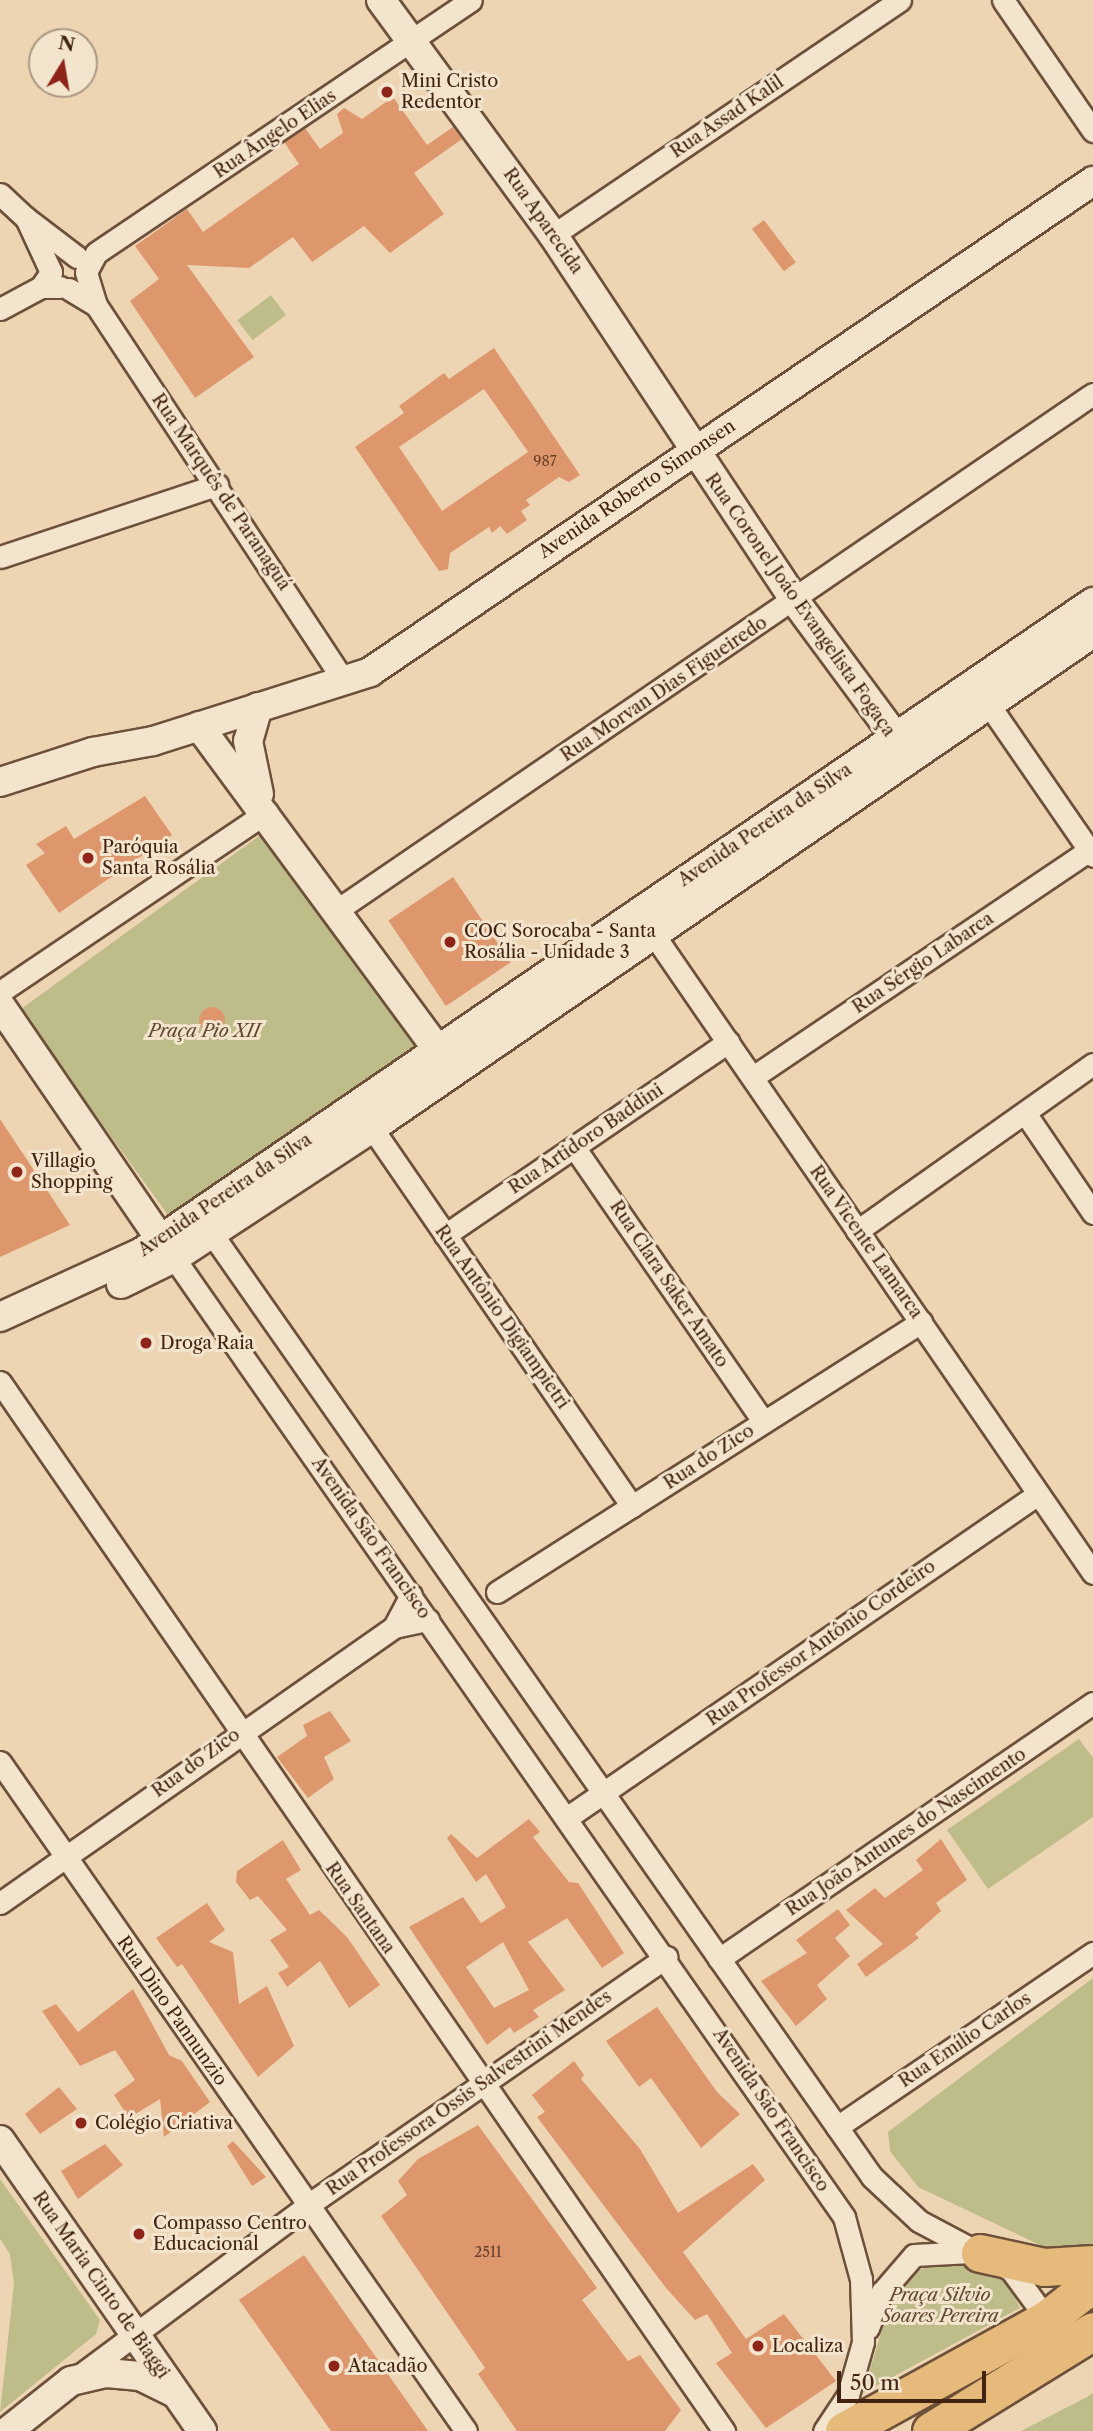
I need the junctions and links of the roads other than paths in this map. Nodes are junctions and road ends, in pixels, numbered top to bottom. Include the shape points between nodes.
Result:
1 (382, 0) edge
2 (471, 0) edge
3 (900, 0) edge
4 (1003, 0) edge
5 (414, 39) junction
6 (1093, 131) edge
7 (1093, 181) edge
8 (0, 194) edge
9 (26, 218) junction
10 (553, 235) junction
11 (82, 265) junction
12 (56, 284) junction
13 (96, 305) junction
14 (0, 309) edge
15 (1093, 394) edge
16 (693, 450) junction
17 (217, 485) junction
18 (0, 557) edge
19 (795, 601) junction
20 (1093, 602) edge
21 (1093, 633) edge
22 (343, 680) junction
23 (989, 705) junction
24 (258, 707) junction
25 (198, 726) junction
26 (153, 741) junction
27 (901, 747) junction
28 (78, 757) junction
29 (0, 782) edge
30 (0, 792) edge
31 (0, 802) edge
32 (267, 812) junction
33 (1092, 851) edge
34 (337, 910) junction
35 (645, 923) junction
36 (0, 992) edge
37 (0, 1005) edge
38 (728, 1042) junction
39 (436, 1047) junction
40 (1093, 1064) edge
41 (752, 1077) junction
42 (439, 1081) junction
43 (1025, 1113) junction
44 (372, 1128) junction
45 (575, 1147) junction
46 (1093, 1213) edge
47 (857, 1231) junction
48 (212, 1234) junction
49 (445, 1235) junction
50 (167, 1248) junction
51 (0, 1317) edge
52 (921, 1322) junction
53 (0, 1337) edge
54 (0, 1382) edge
55 (764, 1422) junction
56 (1038, 1494) junction
57 (632, 1506) junction
58 (1093, 1573) edge
59 (497, 1592) junction
60 (461, 1594) junction
61 (411, 1595) junction
62 (429, 1620) junction
63 (479, 1620) junction
64 (394, 1627) junction
65 (1093, 1703) edge
66 (238, 1731) junction
67 (0, 1762) edge
68 (604, 1793) junction
69 (568, 1817) junction
70 (66, 1859) junction
71 (0, 1903) edge
72 (1093, 1953) edge
73 (666, 1957) junction
74 (719, 1959) junction
75 (482, 2084) junction
76 (837, 2127) junction
77 (0, 2140) edge
78 (308, 2205) junction
79 (980, 2253) junction
80 (1093, 2264) edge
81 (1093, 2283) edge
82 (1047, 2319) junction
83 (1093, 2331) edge
84 (135, 2334) junction
85 (863, 2342) junction
86 (71, 2381) junction
87 (1019, 2382) junction
88 (176, 2393) junction
89 (8, 2431) edge
90 (202, 2431) edge
91 (466, 2431) edge
92 (724, 2431) edge
93 (824, 2431) edge
94 (844, 2431) edge
95 (932, 2431) edge

1 - 5 main road, Rua Aparecida
2 - 5 street, Rua Ângelo Elias
3 - 10 street, Rua Assad Kalil
4 - 6 street
5 - 10 main road, Rua Aparecida
5 - 11 street, Rua Ângelo Elias
7 - 16 main road, Avenida Roberto Simonsen
8 - 9 street
9 - 11 street
9 - 12 street
10 - 16 main road, Rua Aparecida via 686,428
11 - 12 street, Rua Ângelo Elias
11 - 12 street via 60,257
11 - 13 street, Rua Marquês de Paranaguá
12 - 13 street, Rua Marquês de Paranaguá
12 - 14 street
13 - 17 street, Rua Marquês de Paranaguá
15 - 19 street, Rua Morvan Dias Figueiredo
16 - 19 main road, Rua Coronel Joáo Evangelista Fogaça
16 - 22 main road, Avenida Roberto Simonsen via 380,665
17 - 18 street
17 - 22 street, Rua Marquês de Paranaguá
19 - 27 main road, Rua Coronel Joáo Evangelista Fogaça
19 - 34 street, Rua Morvan Dias Figueiredo
20 - 27 main road, Avenida Pereira da Silva
21 - 23 main road, Avenida Pereira da Silva
22 - 24 main road, Avenida Roberto Simonsen
23 - 27 main road, Avenida Pereira da Silva
23 - 33 street
24 - 25 main road, Avenida Roberto Simonsen
24 - 32 main road via 248,767
25 - 26 main road, Avenida Roberto Simonsen
25 - 32 main road
26 - 28 main road, Avenida Roberto Simonsen
26 - 31 main road, Avenida Roberto Simonsen via 99,770
27 - 35 main road, Avenida Pereira da Silva
28 - 29 main road, Avenida Roberto Simonsen
28 - 30 main road
32 - 34 main road
32 - 36 street
33 - 41 street, Rua Sérgio Labarca
34 - 39 main road
35 - 38 street, Rua Vicente Lamarca
35 - 39 main road, Avenida Pereira da Silva
35 - 42 main road, Avenida Pereira da Silva
37 - 50 main road
38 - 41 street, Rua Vicente Lamarca
38 - 45 street, Rua Artidoro Baddini
39 - 42 main road
39 - 50 main road, Avenida Pereira da Silva
40 - 43 street
41 - 47 street, Rua Vicente Lamarca
42 - 44 main road, Avenida Pereira da Silva
43 - 46 street
43 - 47 street
44 - 48 main road, Avenida Pereira da Silva
44 - 49 street, Rua Antônio Digiampietri
45 - 49 street, Rua Artidoro Baddini
45 - 55 street, Rua Clara Saker Amato
47 - 52 street, Rua Vicente Lamarca
48 - 50 main road, Avenida Pereira da Silva
48 - 60 street
49 - 57 street, Rua Antônio Digiampietri
50 - 51 main road, Avenida Pereira da Silva
50 - 53 main road, Avenida Pereira da Silva
50 - 61 street, Avenida São Francisco
52 - 55 street, Rua do Zico
52 - 56 street, Rua Vicente Lamarca
54 - 66 street, Rua Santana
55 - 57 street, Rua do Zico
56 - 58 street, Rua Vicente Lamarca
56 - 68 street, Rua Professor Antônio Cordeiro
57 - 59 street, Rua do Zico
59 - 60 street, Rua do Zico
59 - 63 street, Rua do Zico
60 - 63 street
61 - 62 street, Avenida São Francisco
61 - 64 street, Rua do Zico
62 - 64 street, Rua do Zico
62 - 69 street, Avenida São Francisco
63 - 68 street
64 - 66 street, Rua do Zico
65 - 74 street, Rua João Antunes do Nascimento
66 - 70 street, Rua do Zico
66 - 75 street, Rua Santana
67 - 70 street, Rua Dino Pannunzio
68 - 69 street
68 - 74 street
69 - 73 street, Avenida São Francisco
70 - 71 street, Rua do Zico
70 - 78 street, Rua Dino Pannunzio
72 - 76 street, Rua Emílio Carlos
73 - 75 street, Rua Professora Ossis Salvestrini Mendes
73 - 85 street, Avenida São Francisco via 844,2217 861,2279
74 - 76 street
75 - 78 street, Rua Professora Ossis Salvestrini Mendes
75 - 92 street, Rua Santana
76 - 79 street via 894,2202
77 - 84 main road, Rua Maria Cinto de Biaggi
78 - 84 street, Rua Professora Ossis Salvestrini Mendes
78 - 91 street, Rua Dino Pannunzio
79 - 80 highway via 1044,2267
79 - 82 street via 1026,2285
79 - 85 street via 914,2255 882,2291
81 - 82 highway
82 - 87 highway via 1044,2355
82 - 94 highway
83 - 87 highway
84 - 86 street, Rua Professora Ossis Salvestrini Mendes
84 - 88 main road, Rua Maria Cinto de Biaggi
85 - 93 street, Avenida São Francisco via 848,2395
86 - 88 main road, Rua Professora Ossis Salvestrini Mendes via 106,2373 140,2376
86 - 89 main road, Rua Professora Ossis Salvestrini Mendes
87 - 95 highway
88 - 90 main road, Rua Maria Cinto de Biaggi

